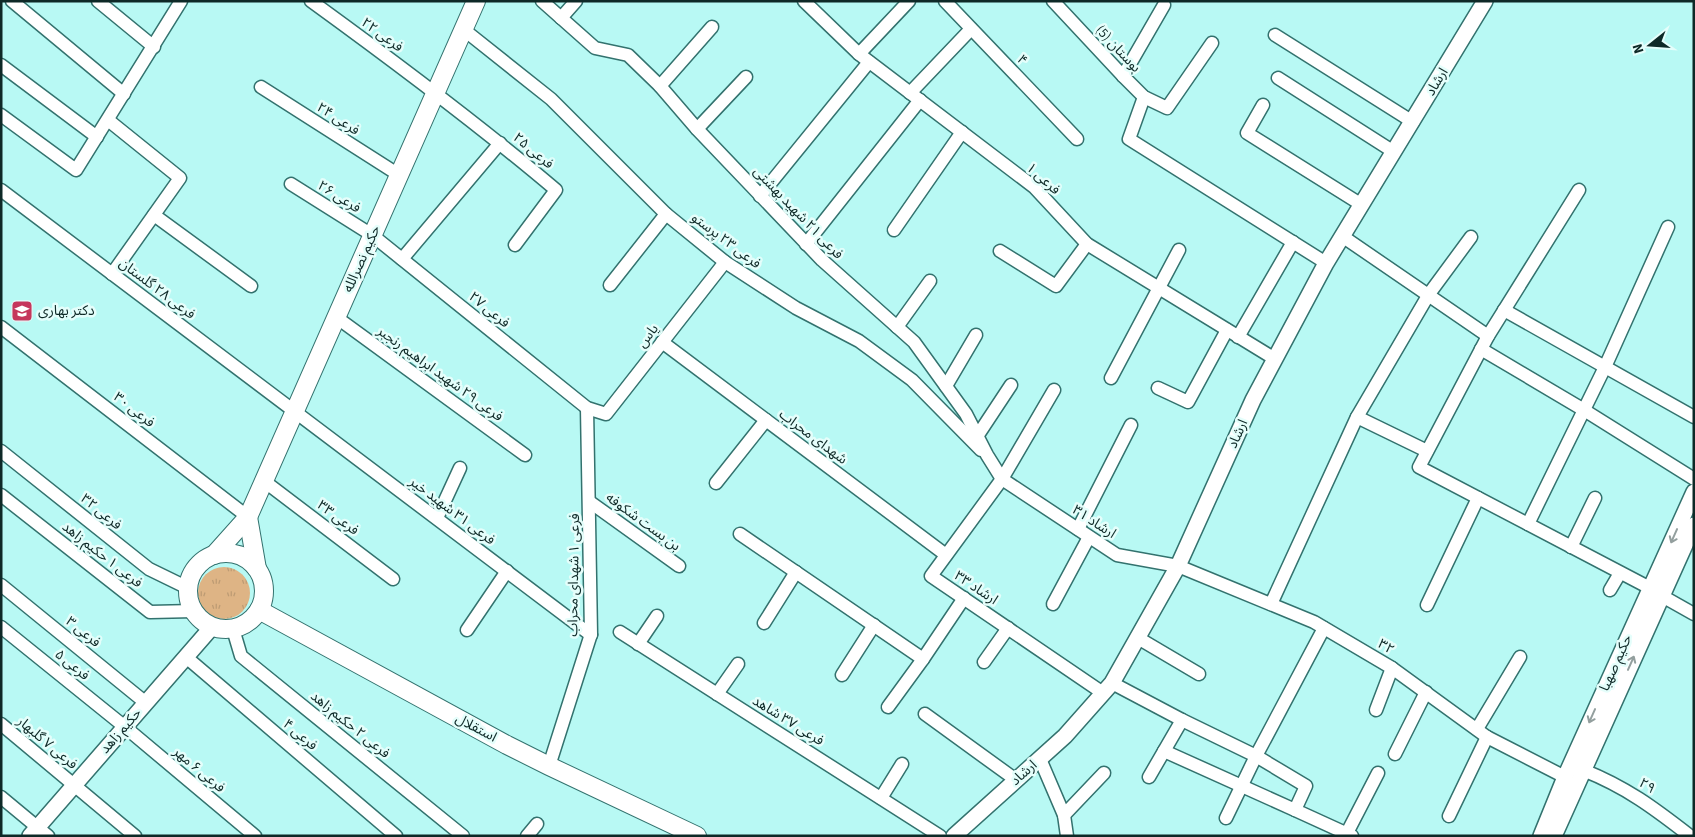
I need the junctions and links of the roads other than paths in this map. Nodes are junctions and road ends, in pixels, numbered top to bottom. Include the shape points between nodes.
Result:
1 (12, 1) edge
2 (98, 1) edge
3 (181, 1) edge
4 (311, 1) edge
5 (476, 1) edge
6 (542, 1) edge
7 (576, 1) edge
8 (804, 1) edge
9 (909, 1) edge
10 (945, 1) edge
11 (1054, 1) edge
12 (1482, 2) edge
13 (1164, 4) dead end
14 (562, 18) junction
15 (712, 27) dead end
16 (463, 29) junction
17 (971, 29) junction
18 (1275, 35) dead end
19 (1212, 43) dead end
20 (154, 47) junction
21 (864, 58) junction
22 (1, 65) edge
23 (1122, 76) junction
24 (746, 77) dead end
25 (1278, 78) dead end
26 (660, 86) junction
27 (261, 88) dead end
28 (435, 92) junction
29 (124, 94) junction
30 (915, 97) junction
31 (1144, 97) junction
32 (1263, 105) dead end
33 (1, 115) edge
34 (108, 120) junction
35 (1413, 122) junction
36 (697, 128) junction
37 (962, 132) junction
38 (98, 137) junction
39 (1078, 140) dead end
40 (500, 143) junction
41 (1394, 152) junction
42 (399, 175) junction
43 (291, 184) dead end
44 (1, 190) edge
45 (1579, 190) dead end
46 (760, 196) junction
47 (1362, 205) junction
48 (666, 214) junction
49 (154, 215) junction
50 (1668, 227) dead end
51 (894, 230) dead end
52 (372, 236) junction
53 (1342, 236) junction
54 (1471, 237) dead end
55 (1293, 242) junction
56 (806, 244) junction
57 (1087, 244) junction
58 (515, 245) dead end
59 (1179, 250) dead end
60 (1000, 251) dead end
61 (402, 259) junction
62 (725, 262) junction
63 (1326, 263) junction
64 (112, 274) junction
65 (930, 281) dead end
66 (610, 284) dead end
67 (251, 286) dead end
68 (1158, 289) junction
69 (1429, 294) junction
70 (1504, 310) junction
71 (336, 317) junction
72 (1, 327) edge
73 (896, 327) junction
74 (1233, 333) junction
75 (976, 334) dead end
76 (1488, 336) junction
77 (662, 342) junction
78 (1481, 349) junction
79 (1275, 359) junction
80 (1605, 367) junction
81 (1111, 378) dead end
82 (946, 386) junction
83 (1011, 386) dead end
84 (1158, 388) dead end
85 (1054, 390) dead end
86 (587, 408) junction
87 (1584, 410) junction
88 (294, 412) junction
89 (1357, 417) junction
90 (1694, 417) edge
91 (766, 420) junction
92 (1131, 425) dead end
93 (975, 439) junction
94 (1, 451) edge
95 (1427, 452) junction
96 (526, 455) dead end
97 (460, 468) dead end
98 (1002, 479) junction
99 (1694, 480) edge
100 (264, 481) junction
101 (716, 483) dead end
102 (1694, 492) edge
103 (1, 495) edge
104 (1478, 498) junction
105 (1595, 498) dead end
106 (590, 502) junction
107 (248, 517) junction
108 (437, 518) junction
109 (1528, 524) junction
110 (1694, 525) edge
111 (1078, 530) junction
112 (740, 534) dead end
113 (1089, 537) junction
114 (1571, 546) junction
115 (214, 555) junction
116 (946, 555) junction
117 (679, 566) dead end
118 (1178, 566) junction
119 (257, 569) junction
120 (507, 571) junction
121 (796, 572) junction
122 (1620, 573) junction
123 (394, 579) dead end
124 (1, 585) edge
125 (188, 588) junction
126 (1610, 590) dead end
127 (1656, 592) junction
128 (964, 598) junction
129 (1053, 604) dead end
130 (1271, 604) junction
131 (1427, 605) dead end
132 (259, 610) junction
133 (194, 611) junction
134 (1694, 614) edge
135 (657, 616) dead end
136 (764, 623) dead end
137 (874, 625) junction
138 (1, 627) edge
139 (212, 627) junction
140 (1008, 628) junction
141 (1324, 628) junction
142 (233, 629) junction
143 (467, 630) dead end
144 (620, 632) dead end
145 (591, 634) junction
146 (1138, 638) junction
147 (638, 644) junction
148 (186, 657) junction
149 (1520, 657) dead end
150 (923, 658) junction
151 (984, 662) dead end
152 (738, 664) dead end
153 (1392, 668) junction
154 (1199, 674) dead end
155 (842, 675) dead end
156 (1107, 688) junction
157 (1426, 692) junction
158 (717, 694) junction
159 (146, 703) junction
160 (888, 707) dead end
161 (1376, 710) dead end
162 (925, 714) dead end
163 (1182, 720) junction
164 (1, 724) edge
165 (125, 727) junction
166 (1482, 733) junction
167 (1164, 751) junction
168 (1395, 754) dead end
169 (1256, 756) junction
170 (1040, 759) junction
171 (902, 764) dead end
172 (549, 766) junction
173 (1583, 770) junction
174 (1104, 773) dead end
175 (1378, 773) dead end
176 (1149, 777) dead end
177 (1565, 777) junction
178 (1016, 780) junction
179 (74, 785) junction
180 (1243, 785) junction
181 (1, 797) edge
182 (881, 798) junction
183 (1295, 810) junction
184 (1064, 816) junction
185 (1449, 816) dead end
186 (1226, 818) dead end
187 (537, 824) dead end
188 (38, 833) edge
189 (1349, 835) edge
190 (135, 836) edge
191 (255, 836) edge
192 (396, 836) edge
193 (463, 836) edge
194 (527, 836) edge
195 (697, 836) edge
196 (940, 836) edge
197 (954, 836) edge
198 (1067, 836) edge
199 (1540, 836) edge
200 (1554, 836) edge
201 (1690, 836) edge

1 - 29 street
2 - 20 street
3 - 20 street
4 - 28 street, فرعی ۲۲
5 - 16 main road, حکیم نصرالله
6 - 14 street, فرعی ۲۱ شهید بهشتی
7 - 14 street
8 - 21 street, فرعی ۱
9 - 21 street
10 - 17 street, ۴
11 - 23 street, بوستان (5)
12 - 35 street, ارشاد
13 - 23 street
14 - 26 street, فرعی ۲۱ شهید بهشتی via 595,48 628,55
15 - 26 street
16 - 28 main road, حکیم نصرالله
16 - 48 street, فرعی ۲۳ پرستو via 551,99
17 - 30 street
17 - 39 street, ۴
18 - 35 street
19 - 31 street, بوستان (5) via 1167,108
20 - 29 street
21 - 30 street, فرعی ۱
21 - 46 street
22 - 38 street
23 - 31 street, بوستان (5)
24 - 36 street
25 - 41 street
26 - 36 street, فرعی ۲۱ شهید بهشتی
27 - 42 street, فرعی ۲۴
28 - 40 street, فرعی ۲۵
28 - 42 main road, حکیم نصرالله
29 - 34 street
30 - 37 street, فرعی ۱
30 - 56 street
31 - 55 street via 1129,138
32 - 47 street via 1247,133
33 - 38 street via 76,170
34 - 38 street
34 - 49 street via 180,178
35 - 41 street, ارشاد
36 - 46 street, فرعی ۲۱ شهید بهشتی
37 - 51 street
37 - 57 street, فرعی ۱ via 1034,187
40 - 58 street, فرعی ۲۵ via 556,190
40 - 61 street
41 - 47 street, ارشاد
42 - 52 main road, حکیم نصرالله
43 - 52 street, فرعی ۲۶
44 - 64 street, فرعی ۲۸ گلستان
45 - 70 street
46 - 56 street, فرعی ۲۱ شهید بهشتی
47 - 53 street, ارشاد
48 - 62 street, فرعی ۲۳ پرستو
48 - 66 street
49 - 64 street
49 - 67 street
50 - 80 street
52 - 61 street, فرعی ۲۷
52 - 71 main road, حکیم نصرالله
53 - 63 street, ارشاد
53 - 69 street
54 - 69 street
55 - 63 street
55 - 74 street
56 - 73 street, فرعی ۲۱ شهید بهشتی
57 - 60 street via 1056,286
57 - 68 street, فرعی ۱
59 - 68 street
61 - 86 street, فرعی ۲۷
62 - 77 street, یاس
62 - 93 street, فرعی ۲۳ پرستو via 796,308 859,341 912,380
63 - 79 street, ارشاد
64 - 88 street, فرعی ۲۸ گلستان
65 - 73 street
68 - 74 street, فرعی ۱
68 - 81 street
69 - 76 street
69 - 89 street
70 - 76 street
70 - 80 street
71 - 88 main road, حکیم نصرالله
71 - 96 street, فرعی ۲۹ شهید ابراهیم رنجبر
72 - 107 street, فرعی ۳۰
73 - 82 street, فرعی ۲۱ شهید بهشتی via 914,342
74 - 79 street, فرعی ۱
74 - 84 street via 1188,402
75 - 82 street
76 - 78 street
77 - 86 street, یاس via 606,414
77 - 91 street, شهدای محراب
78 - 87 street
78 - 95 street
79 - 118 street, ارشاد via 1253,400
80 - 87 street
80 - 90 street
82 - 93 street, فرعی ۲۱ شهید بهشتی via 966,414
83 - 93 street
85 - 98 street, ارشاد ۳۳
86 - 106 street, فرعی ۱ شهدای محراب
87 - 99 street
87 - 109 street
88 - 100 main road, حکیم نصرالله
88 - 108 street, فرعی ۳۱ شهید خیر
89 - 95 street
89 - 130 street
91 - 101 street
91 - 116 street, شهدای محراب
92 - 111 street
93 - 98 street, فرعی ۲۱ شهید بهشتی
94 - 125 street, فرعی ۳۲ via 149,569
95 - 104 street via 1419,467
97 - 108 street
98 - 111 street, ارشاد ۳۱
98 - 116 street, ارشاد ۳۳
100 - 107 main road, حکیم نصرالله
100 - 123 street, فرعی ۳۳
102 -> 127 street, حکیم صهبا
103 - 133 street, فرعی ۱ حکیم زاهد via 150,612
104 - 109 street
104 - 131 street
105 - 114 street
106 - 117 street, بن بست شکوفه
106 - 145 street, فرعی ۱ شهدای محراب
107 - 115 main road, حکیم نصرالله
107 - 119 main road
108 - 120 street, فرعی ۳۱ شهید خیر
109 - 114 street
110 - 127 street, حکیم صهبا
111 - 113 street, ارشاد ۳۱
112 - 121 street
113 - 118 street, ارشاد ۳۱ via 1117,555
113 - 129 street
114 - 122 street
115 - 119 main road via 233,554
115 - 125 main road via 196,567
116 - 128 street, ارشاد ۳۳ via 930,576
118 - 130 street, ۳۲
118 - 146 street, ارشاد
119 - 132 main road via 264,590
120 - 143 street
120 - 145 street, فرعی ۳۱ شهید خیر
121 - 136 street
121 - 137 street
122 - 126 street
122 - 127 street
124 - 159 street, فرعی ۳
125 - 133 main road
127 - 134 street
173 -> 127 street, حکیم صهبا
127 -> 177 street, حکیم صهبا
128 - 140 street, ارشاد ۳۳
128 - 150 street
130 - 141 street, ۳۲
132 - 142 main road via 252,619
132 - 172 main road, استقلال
133 - 139 main road
135 - 147 street
137 - 150 street
137 - 155 street
138 - 165 street, فرعی ۵
139 - 142 main road
139 - 148 street, حکیم زاهد
140 - 151 street
140 - 156 street, ارشاد ۳۳
141 - 153 street, ۳۲
141 - 169 street
142 - 193 street, فرعی ۲ حکیم زاهد via 241,656
144 - 147 street, فرعی ۳۷ شاهد
145 - 172 street, فرعی ۱ شهدای محراب
146 - 154 street
146 - 156 street, ارشاد
147 - 158 street, فرعی ۳۷ شاهد
148 - 159 street, حکیم زاهد
148 - 192 street, فرعی ۴
149 - 166 street
150 - 160 street
152 - 158 street
153 - 157 street, ۳۲
153 - 161 street
156 - 163 street, ارشاد ۳۳
156 - 170 street, ارشاد
157 - 166 street, ۳۲
157 - 168 street
158 - 182 street, فرعی ۳۷ شاهد
159 - 165 street, حکیم زاهد
162 - 178 street
163 - 167 street
163 - 169 street, ارشاد ۳۳
164 - 179 street, فرعی ۷ گلبهار
165 - 179 street, حکیم زاهد
165 - 191 street, فرعی ۶ مهر
166 - 177 street, ۳۲
166 - 185 street
167 - 176 street
167 - 180 street
169 - 180 street
169 - 183 street, ارشاد ۳۳ via 1306,786
170 - 178 street, ارشاد
170 - 184 street
171 - 182 street
172 - 195 main road, استقلال
173 - 177 street
173 - 200 street, حکیم صهبا
173 - 201 street, ۲۹ via 1611,781 1650,804
174 - 184 street
175 - 189 street
177 - 199 street, حکیم صهبا
178 - 197 street, ارشاد
179 - 188 street, حکیم زاهد
179 - 190 street, فرعی ۷ گلبهار
180 - 183 street
180 - 186 street
181 - 188 street
182 - 196 street, فرعی ۳۷ شاهد
183 - 189 street
184 - 198 street
187 - 194 street

